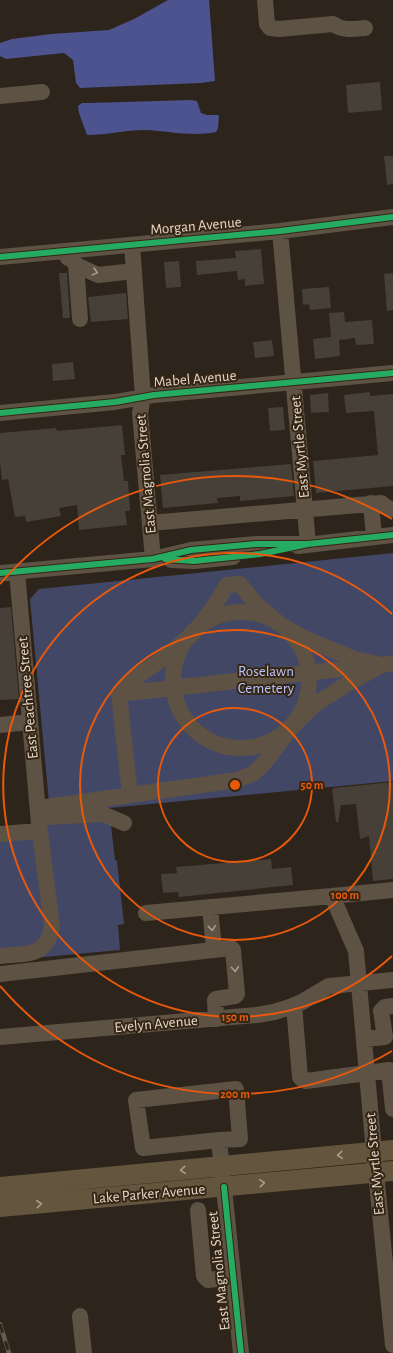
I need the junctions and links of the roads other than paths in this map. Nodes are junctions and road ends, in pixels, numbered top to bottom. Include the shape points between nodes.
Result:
1 (265, 0) edge
2 (366, 28) dead end
3 (42, 92) dead end
4 (0, 96) edge
5 (393, 216) edge
6 (280, 232) junction
7 (132, 245) junction
8 (68, 251) junction
9 (0, 257) edge
10 (76, 265) junction
11 (134, 271) junction
12 (80, 319) dead end
13 (393, 373) edge
14 (294, 383) junction
15 (143, 397) junction
16 (0, 413) edge
17 (371, 504) junction
18 (393, 509) edge
19 (305, 510) junction
20 (150, 523) junction
21 (393, 535) edge
22 (374, 537) junction
23 (308, 544) junction
24 (153, 559) junction
25 (4, 570) edge
26 (281, 625) junction
27 (193, 632) junction
28 (387, 664) edge
29 (309, 673) junction
30 (174, 688) junction
31 (119, 694) junction
32 (30, 722) junction
33 (0, 725) edge
34 (290, 729) junction
35 (130, 795) junction
36 (39, 822) junction
37 (124, 823) dead end
38 (0, 834) edge
39 (393, 890) edge
40 (332, 896) junction
41 (210, 907) junction
42 (146, 913) dead end
43 (214, 950) junction
44 (0, 956) edge
45 (0, 974) edge
46 (393, 980) edge
47 (359, 983) junction
48 (294, 1005) junction
49 (393, 1006) edge
50 (216, 1019) junction
51 (4, 1037) edge
52 (389, 1037) edge
53 (364, 1039) junction
54 (391, 1070) edge
55 (366, 1074) junction
56 (393, 1109) edge
57 (219, 1140) junction
58 (383, 1151) edge
59 (222, 1166) junction
60 (384, 1172) edge
61 (0, 1187) edge
62 (224, 1187) junction
63 (0, 1208) edge
64 (198, 1210) dead end
65 (233, 1278) junction
66 (80, 1316) dead end
67 (393, 1345) edge
68 (84, 1353) edge
69 (241, 1353) edge

1 - 2 street via 267,24 270,28 333,24 340,29
3 - 4 street
5 - 6 street, Morgan Avenue
6 - 7 street, Morgan Avenue
6 - 14 street, East Myrtle Street
7 - 8 street, Morgan Avenue
7 - 11 street, East Magnolia Street
8 - 9 street, Morgan Avenue
8 - 10 street via 68,258
10 -> 11 street via 98,275
10 - 12 street
11 - 15 street, East Magnolia Street
13 - 14 street, Mabel Avenue
14 - 15 street, Mabel Avenue
14 - 19 street, East Myrtle Street
15 - 16 street, Mabel Avenue
15 - 20 street, East Magnolia Street via 140,412
17 - 18 street via 381,503
17 - 19 street
17 - 22 street
19 - 20 street
19 - 23 street, East Myrtle Street
20 - 24 street, East Magnolia Street
21 - 22 street
22 - 23 street
23 - 24 street via 260,554 194,561
24 - 25 street
25 - 32 street, East Peachtree Street
26 - 27 street via 264,616 246,612 226,614 209,620
26 - 27 street via 254,602 240,584 233,584 227,585
26 - 28 street via 306,639 354,659
26 - 29 street via 295,638 304,654
27 - 30 street via 181,648 174,668
27 - 31 street via 124,686
28 - 29 street
28 - 34 street via 347,684 314,705
29 - 30 street
29 - 34 street via 308,693 302,712
30 - 31 street
30 - 34 street via 180,709 192,727 209,741 230,748 252,748 272,742
31 - 35 street
32 - 33 street
32 - 36 street, East Peachtree Street
34 - 35 street via 254,773 237,780
35 - 36 street via 46,807
36 - 37 street via 47,817 103,814
36 - 38 street
36 - 44 street, East Peachtree Street via 52,926 50,938 45,946 35,952
39 - 40 street
40 - 41 street
40 - 47 street, East Myrtle Street via 356,951
41 - 42 street
41 -> 43 street
43 - 45 street
43 -> 50 street via 233,950 237,994 216,998
46 - 47 street, Evelyn Avenue
47 - 48 street, Evelyn Avenue via 330,986
47 - 53 street, East Myrtle Street
48 - 50 street, Evelyn Avenue via 268,1013
48 - 55 street via 302,1079 306,1081
49 - 52 street via 385,1007 381,1011
50 - 51 street, Evelyn Avenue
52 - 53 street
53 - 55 street, East Myrtle Street
54 - 55 street
54 - 56 street
55 - 58 street, East Myrtle Street
57 - 57 street via 240,1139 236,1089 136,1100 143,1148
57 - 59 street, East Magnolia Street
58 -> 59 main road, Lake Parker Avenue
58 - 60 street, East Myrtle Street
59 -> 61 main road, Lake Parker Avenue
59 - 62 street, East Magnolia Street
62 -> 60 main road, Lake Parker Avenue
60 - 67 street, East Myrtle Street
63 -> 62 main road, Lake Parker Avenue
62 - 65 street, East Magnolia Street
64 - 65 street via 204,1276 208,1280
65 - 69 street, East Magnolia Street
66 - 68 street

